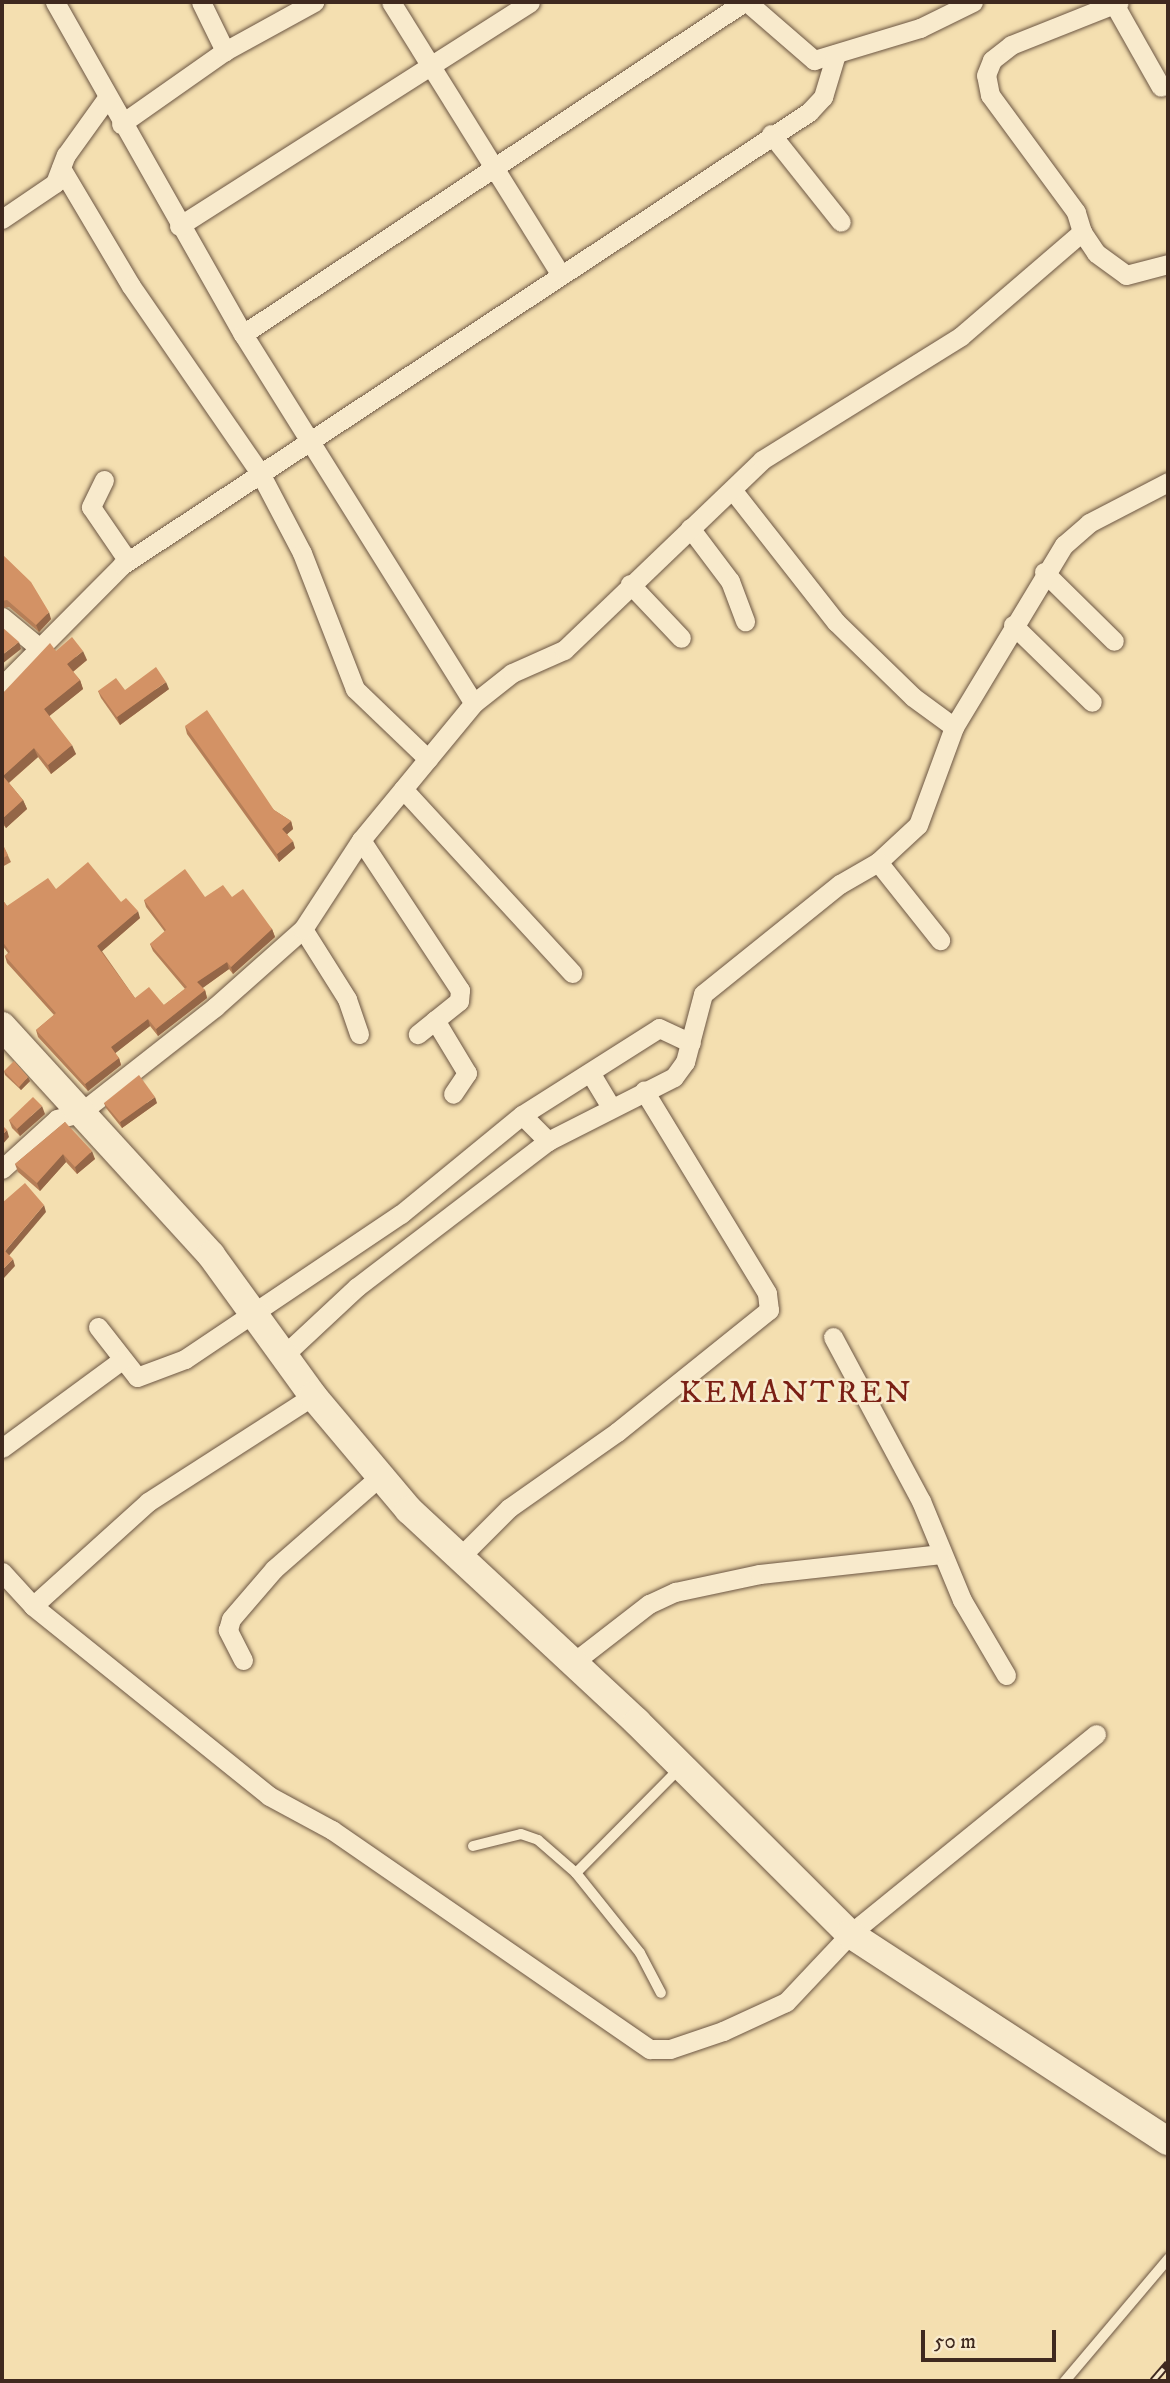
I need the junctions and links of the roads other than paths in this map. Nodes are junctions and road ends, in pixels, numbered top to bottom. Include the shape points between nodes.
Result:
1 (55, 2) edge
2 (201, 2) edge
3 (314, 2) edge
4 (391, 2) edge
5 (530, 2) edge
6 (746, 2) edge
7 (973, 2) edge
8 (1117, 3) edge
9 (502, 8) edge
10 (225, 51) junction
11 (836, 54) junction
12 (431, 65) junction
13 (1161, 87) dead end
14 (107, 98) junction
15 (121, 124) junction
16 (771, 134) junction
17 (61, 168) junction
18 (496, 169) junction
19 (2, 219) edge
20 (841, 222) dead end
21 (179, 226) junction
22 (1082, 232) junction
23 (1168, 264) edge
24 (560, 274) junction
25 (243, 334) junction
26 (308, 441) junction
27 (260, 472) junction
28 (104, 480) dead end
29 (1168, 482) edge
30 (734, 492) junction
31 (690, 528) junction
32 (128, 561) junction
33 (1045, 572) junction
34 (630, 584) junction
35 (2, 617) edge
36 (745, 621) dead end
37 (1013, 625) junction
38 (681, 638) dead end
39 (1114, 641) dead end
40 (37, 646) junction
41 (2, 686) edge
42 (1092, 702) dead end
43 (474, 703) junction
44 (945, 721) junction
45 (428, 759) junction
46 (403, 789) junction
47 (360, 839) junction
48 (878, 862) junction
49 (303, 929) junction
50 (940, 940) dead end
51 (572, 973) dead end
52 (435, 1020) junction
53 (2, 1026) edge
54 (359, 1034) dead end
55 (418, 1034) dead end
56 (679, 1037) junction
57 (593, 1077) junction
58 (644, 1091) junction
59 (453, 1094) dead end
60 (608, 1103) junction
61 (79, 1113) junction
62 (536, 1128) junction
63 (2, 1168) edge
64 (397, 1236) junction
65 (98, 1327) dead end
66 (271, 1335) junction
67 (834, 1337) dead end
68 (122, 1360) junction
69 (313, 1396) junction
70 (2, 1448) edge
71 (379, 1477) junction
72 (941, 1554) junction
73 (459, 1558) junction
74 (2, 1572) edge
75 (33, 1606) junction
76 (243, 1660) dead end
77 (570, 1665) junction
78 (1006, 1675) dead end
79 (1096, 1734) dead end
80 (682, 1766) junction
81 (473, 1846) dead end
82 (576, 1873) junction
83 (850, 1934) junction
84 (662, 1993) dead end
85 (1168, 2141) edge
86 (1168, 2259) edge
87 (1065, 2381) edge

1 - 14 street
2 - 10 street
3 - 10 street
4 - 12 street
5 - 9 street
6 - 11 street via 808,59
6 - 18 street
7 - 11 street via 920,28
8 - 13 street
8 - 22 street via 1010,45 986,75 990,95 1076,212
9 - 12 street
10 - 15 street
11 - 16 street via 817,106
12 - 18 street
12 - 21 street
14 - 15 street
14 - 17 street
15 - 21 street
16 - 20 street
16 - 24 street
17 - 19 street via 55,183
17 - 27 street via 131,286
18 - 24 street
18 - 25 street
21 - 25 street
22 - 23 street via 1096,253 1126,275
22 - 30 street via 974,326 804,430 762,460
24 - 26 street
25 - 26 street
26 - 27 street
26 - 43 street
27 - 32 street
27 - 45 street via 307,564 355,689
28 - 32 street via 91,507
29 - 33 street via 1074,534
30 - 31 street
30 - 44 street via 836,622
31 - 34 street
31 - 36 street via 730,581
32 - 40 street
33 - 37 street
33 - 39 street
34 - 38 street
34 - 43 street via 564,650 512,673
35 - 40 street
37 - 42 street
37 - 44 street
40 - 41 street
43 - 45 street
44 - 48 street via 918,825
45 - 46 street
46 - 47 street
46 - 51 street
47 - 49 street
47 - 52 street via 460,990 459,1001
48 - 50 street
48 - 56 street via 840,884 714,982
49 - 54 street via 347,999
49 - 61 street
52 - 55 street
52 - 59 street via 467,1073
53 - 61 street
56 - 57 street
56 - 58 street via 681,1070
57 - 60 street
57 - 62 street
58 - 60 street
58 - 73 street via 767,1293 769,1310 617,1432 509,1508
60 - 62 street
61 - 63 street via 57,1119
61 - 66 street via 155,1189
62 - 64 street
62 - 64 street
64 - 66 street
64 - 66 street
65 - 68 street
66 - 68 street via 147,1377 138,1377
66 - 69 street
67 - 72 street via 921,1501
68 - 70 street
69 - 71 street
69 - 75 street via 148,1502
71 - 73 street
71 - 76 street via 274,1569 231,1619 228,1630
72 - 77 street via 760,1574 675,1592 649,1604
72 - 78 street
73 - 77 street
74 - 75 street
75 - 83 street via 269,1796 332,1830 650,2049 670,2049 723,2031 786,2002
77 - 80 street
79 - 83 street
80 - 82 lane
80 - 83 street
81 - 82 lane via 520,1834 538,1840
82 - 84 lane via 640,1954
83 - 85 street
86 - 87 lane

